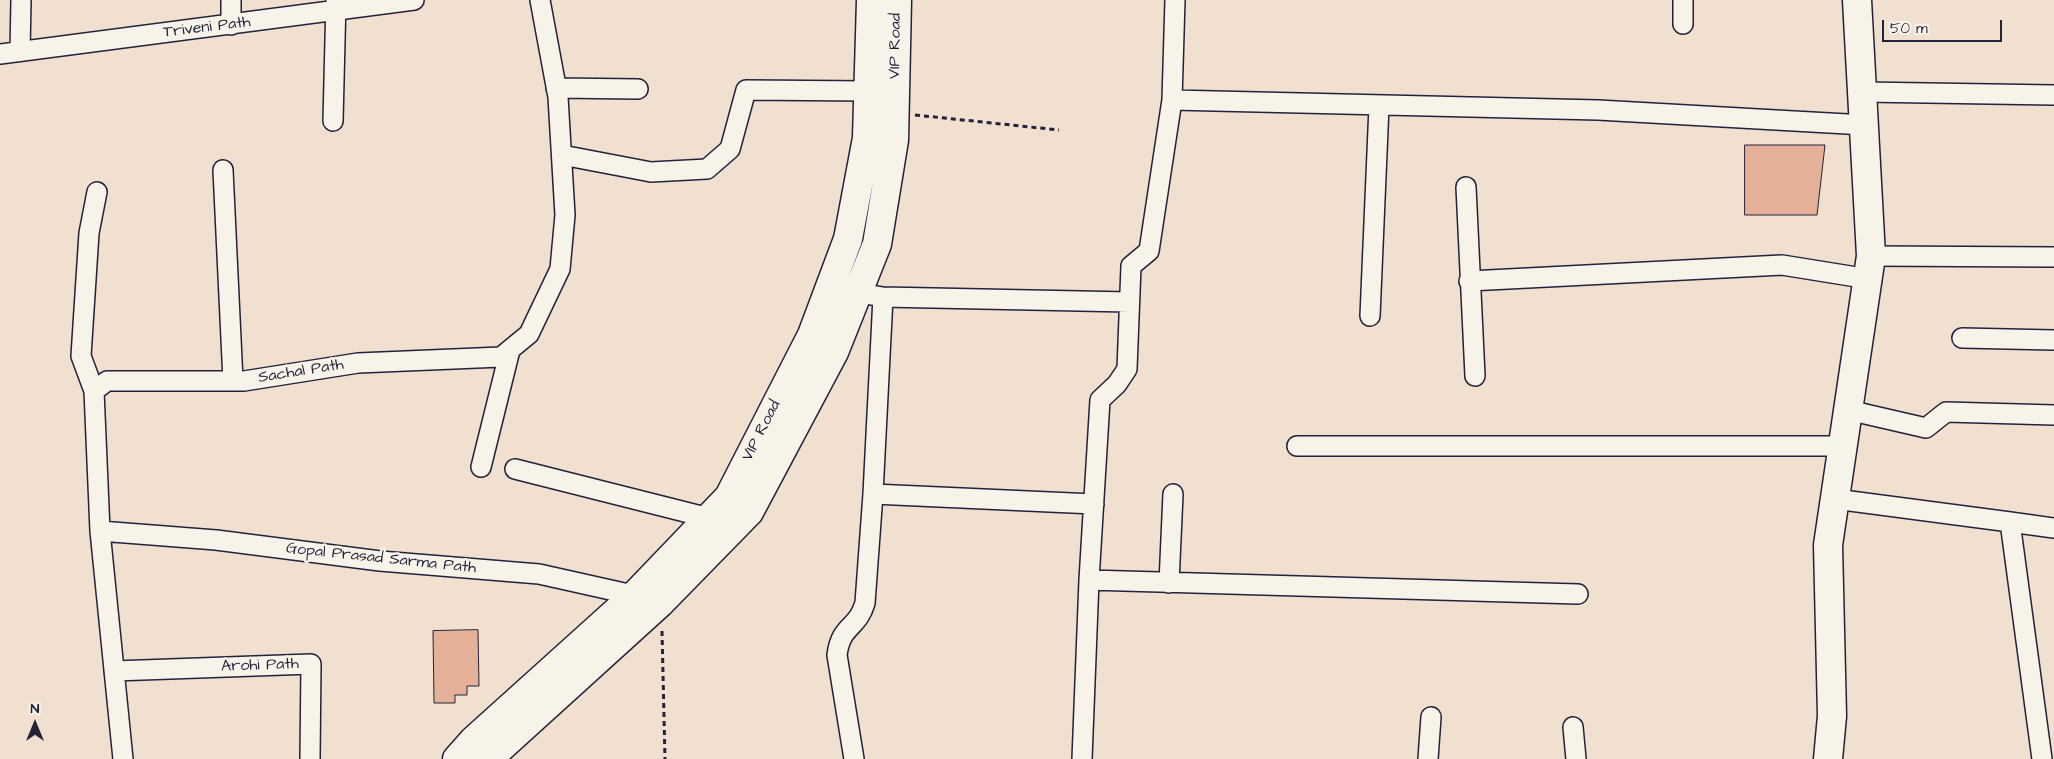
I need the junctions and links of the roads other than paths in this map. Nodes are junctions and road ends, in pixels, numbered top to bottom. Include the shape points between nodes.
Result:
1 (21, 0) edge
2 (231, 0) edge
3 (414, 0) edge
4 (540, 0) edge
5 (872, 0) edge
6 (897, 0) edge
7 (1175, 0) edge
8 (1683, 0) edge
9 (1857, 0) edge
10 (336, 5) edge
11 (1683, 24) dead end
12 (231, 25) junction
13 (20, 51) junction
14 (0, 54) edge
15 (556, 88) junction
16 (638, 89) dead end
17 (868, 91) junction
18 (1863, 92) junction
19 (2054, 95) edge
20 (1172, 100) junction
21 (1379, 106) junction
22 (333, 120) dead end
23 (1865, 125) junction
24 (562, 155) junction
25 (223, 170) dead end
26 (1466, 187) dead end
27 (97, 192) dead end
28 (2054, 257) edge
29 (1870, 268) junction
30 (1469, 281) junction
31 (870, 294) junction
32 (1129, 302) junction
33 (1370, 316) dead end
34 (1962, 338) dead end
35 (2054, 340) edge
36 (510, 350) junction
37 (1475, 376) dead end
38 (233, 381) junction
39 (94, 391) junction
40 (1848, 410) junction
41 (2054, 415) edge
42 (1297, 446) dead end
43 (1841, 446) junction
44 (481, 466) dead end
45 (515, 470) dead end
46 (873, 494) junction
47 (1173, 494) dead end
48 (1835, 499) junction
49 (1094, 504) junction
50 (709, 518) junction
51 (2010, 522) junction
52 (2054, 528) edge
53 (100, 531) junction
54 (1089, 580) junction
55 (1169, 583) junction
56 (1578, 594) dead end
57 (647, 599) junction
58 (114, 671) junction
59 (1431, 717) dead end
60 (1573, 728) dead end
61 (123, 759) edge
62 (310, 759) edge
63 (457, 759) edge
64 (488, 759) edge
65 (854, 759) edge
66 (1082, 759) edge
67 (1428, 759) edge
68 (1576, 759) edge
69 (1828, 759) edge
70 (2042, 759) edge

1 - 13 street
2 - 12 street
3 - 10 street, Triveni Path
4 - 15 street, Sachal Path
5 - 17 main road, VIP Road
6 - 31 main road, VIP Road via 894,140
7 - 20 street
8 - 11 street
9 - 18 main road
10 - 12 street, Triveni Path
10 - 22 street
12 - 13 street, Triveni Path
13 - 14 street, Triveni Path
15 - 16 street
15 - 24 street, Sachal Path
17 - 24 street via 746,90 730,149 707,169 651,172
17 - 50 main road, VIP Road via 867,138 848,239 812,335 729,497
18 - 19 street
18 - 23 main road
20 - 21 street
20 - 32 street via 1150,251 1131,266
21 - 23 street via 1598,110
21 - 33 street
23 - 29 main road
24 - 36 street, Sachal Path via 565,215 560,269 529,334
25 - 38 street
26 - 30 street
27 - 39 street via 89,233 81,356
28 - 29 street
29 - 30 street via 1782,266
29 - 40 main road
30 - 37 street
31 - 32 street
31 - 46 street
31 - 57 main road, VIP Road via 834,352 749,512
32 - 49 street via 1127,369 1100,400
34 - 35 street
36 - 38 street, Sachal Path via 501,357 358,363
36 - 44 street
38 - 39 street, Sachal Path via 107,381
39 - 53 street
40 - 41 street via 1926,428 1946,412
40 - 43 main road
42 - 43 street
43 - 48 main road
45 - 50 street
46 - 49 street
46 - 65 street via 865,604 861,618 844,631 837,655
47 - 55 street
48 - 51 street
48 - 69 main road via 1828,546 1832,716
49 - 54 street
50 - 57 main road, VIP Road
51 - 52 street
51 - 70 street
53 - 57 street, Gopal Prasad Sarma Path via 216,540 380,561 539,574
53 - 58 street
54 - 55 street
54 - 66 street
55 - 56 street
57 - 63 main road, VIP Road via 473,741
57 - 64 main road, VIP Road
58 - 61 street
58 - 62 street, Arohi Path via 311,664
59 - 67 street
60 - 68 street

